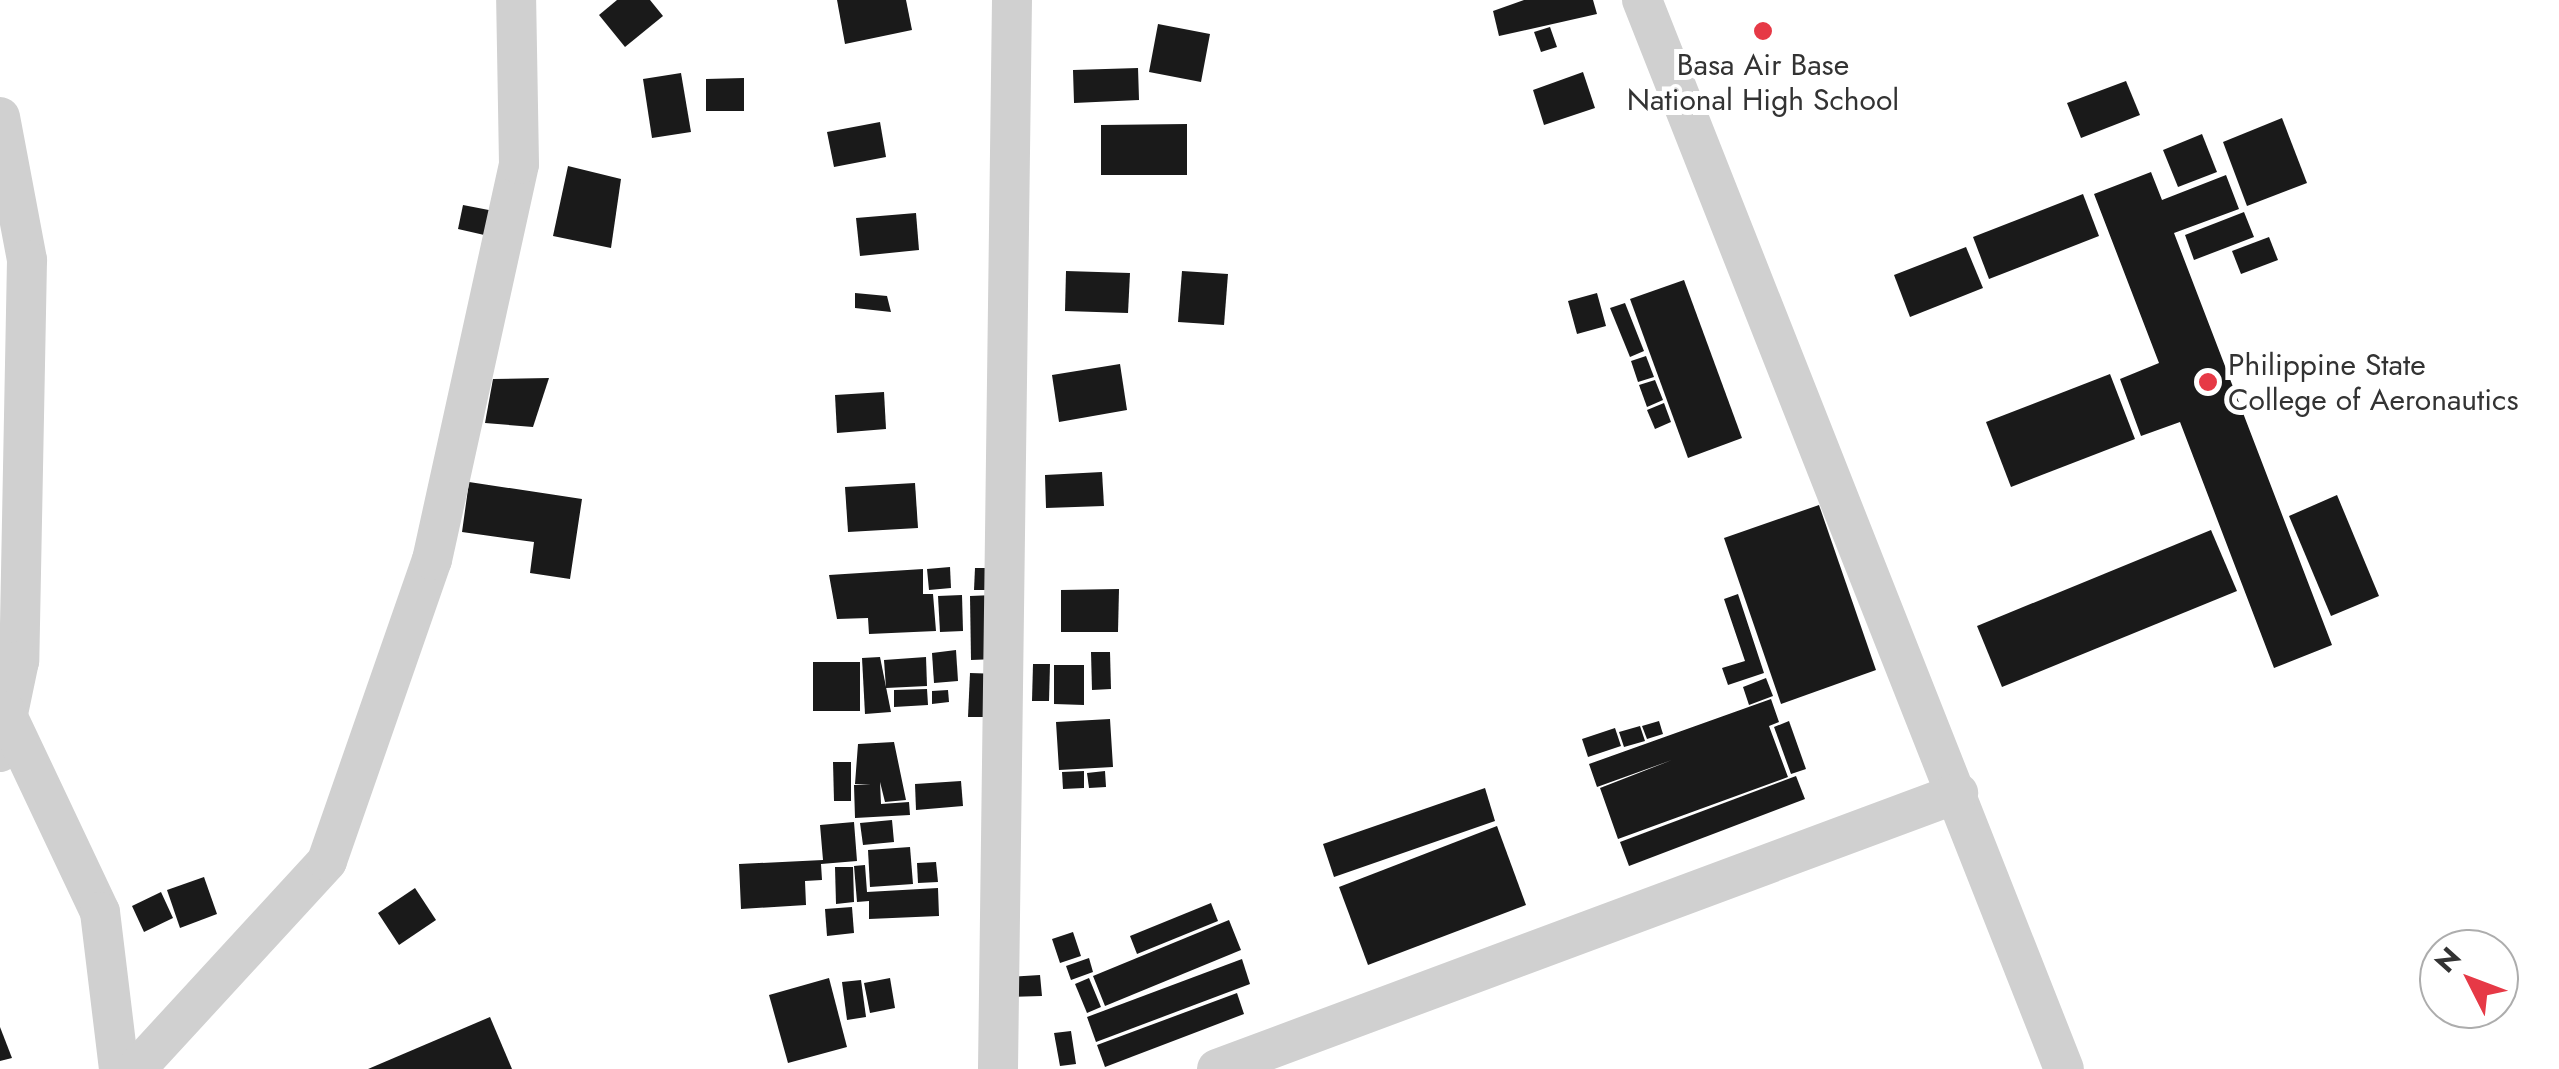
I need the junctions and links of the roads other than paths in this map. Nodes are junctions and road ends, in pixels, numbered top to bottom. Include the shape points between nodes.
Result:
1 (516, 0) edge
2 (1012, 0) edge
3 (1642, 0) edge
4 (0, 117) edge
5 (2, 723) edge
6 (1958, 794) junction
7 (118, 1069) edge
8 (136, 1069) edge
9 (998, 1069) edge
10 (1216, 1069) edge
11 (2064, 1069) edge

1 - 8 lane via 520,164 432,560 328,860
2 - 9 lane
3 - 6 lane
4 - 5 lane via 27,260 19,662
5 - 7 lane via 100,912
6 - 10 lane
6 - 11 lane

